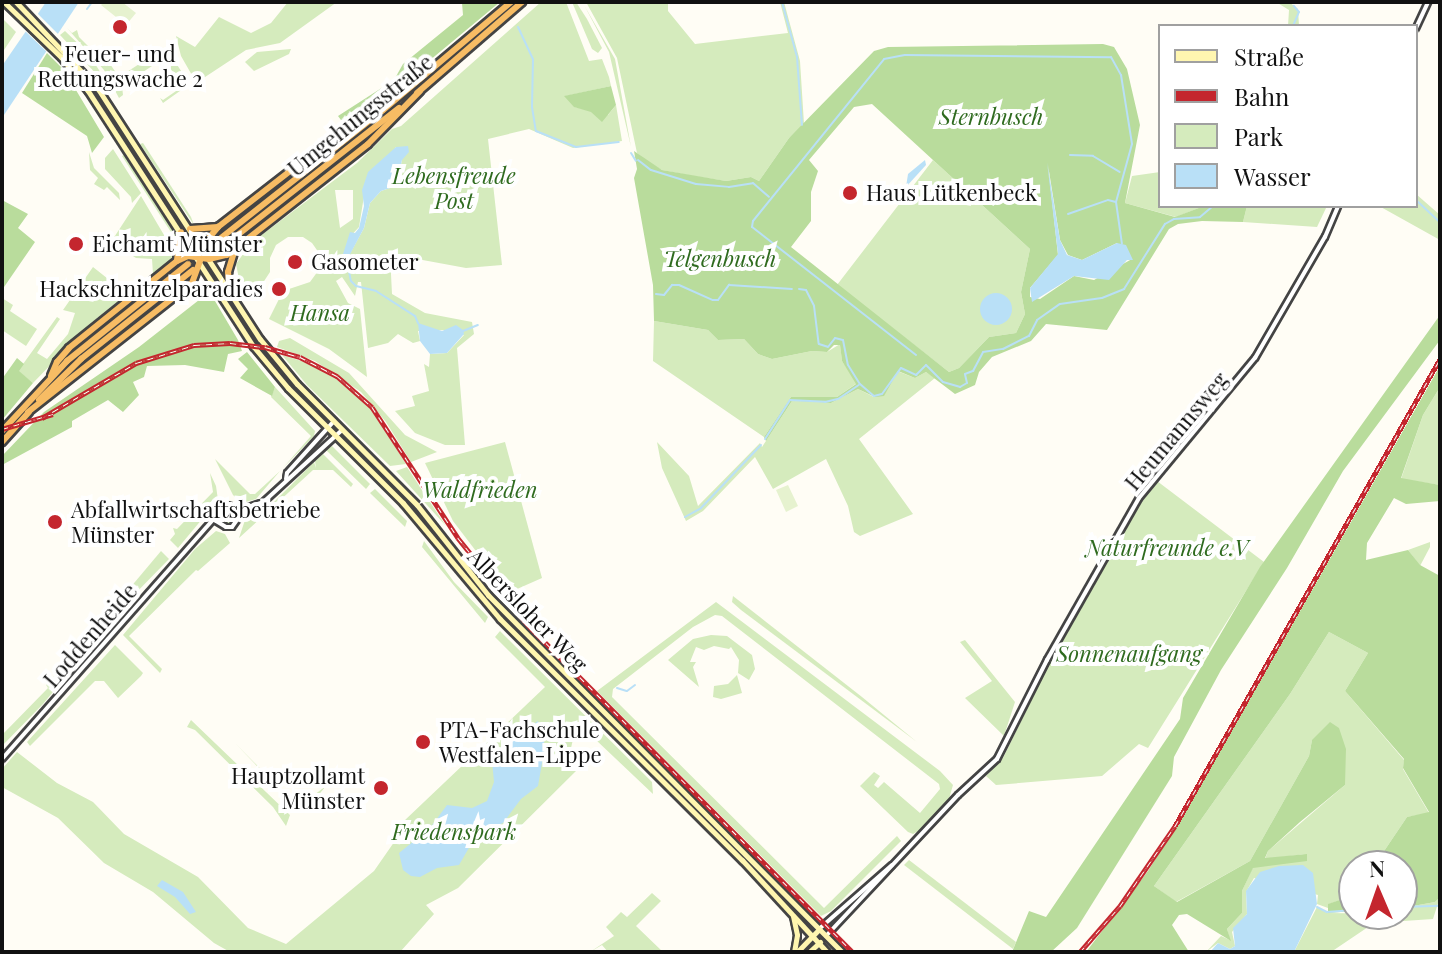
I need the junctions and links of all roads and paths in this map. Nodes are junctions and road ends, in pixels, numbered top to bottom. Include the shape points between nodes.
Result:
1 (4, 2) edge
2 (16, 2) edge
3 (511, 2) edge
4 (522, 2) edge
5 (1428, 2) edge
6 (1418, 24) edge
7 (420, 91) junction
8 (383, 110) junction
9 (1337, 208) edge
10 (218, 227) junction
11 (190, 229) junction
12 (181, 232) junction
13 (234, 250) junction
14 (203, 257) junction
15 (177, 261) junction
16 (230, 291) junction
17 (182, 292) junction
18 (221, 295) junction
19 (51, 376) junction
20 (28, 412) junction
21 (334, 421) junction
22 (328, 428) junction
23 (342, 430) junction
24 (2, 431) edge
25 (335, 436) junction
26 (2, 442) edge
27 (286, 476) junction
28 (260, 503) junction
29 (237, 508) junction
30 (215, 517) junction
31 (239, 517) junction
32 (218, 524) junction
33 (202, 532) junction
34 (2, 759) edge
35 (894, 864) junction
36 (793, 916) junction
37 (819, 929) junction
38 (812, 936) junction
39 (826, 936) junction
40 (819, 943) junction
41 (796, 952) edge
42 (809, 952) edge
43 (827, 952) edge
44 (842, 952) edge

1 - 12 main road, Albersloher Weg via 88,91
2 - 11 main road, Albersloher Weg via 98,89
3 - 8 highway, Umgehungsstraße
4 - 7 highway, Umgehungsstraße
5 - 6 street
7 - 8 highway, Umgehungsstraße via 214,248
7 - 13 highway via 368,144
8 - 10 highway via 329,141
9 - 35 street, Heumannsweg via 1255,358 1139,498 997,759
10 - 11 highway
10 - 14 highway
11 - 14 main road, Albersloher Weg
12 - 14 main road, Albersloher Weg
12 - 15 highway
13 - 14 highway via 221,258
13 - 16 highway
14 - 15 highway
14 - 16 main road, Albersloher Weg
14 - 17 highway via 196,278
14 - 18 main road, Albersloher Weg
15 - 19 highway via 69,348
16 - 21 main road, Albersloher Weg via 266,346
17 - 18 highway via 203,285
17 - 20 highway
18 - 22 main road, Albersloher Weg via 253,346
19 - 20 highway via 190,267 81,359
19 - 24 highway
20 - 26 highway
21 - 22 street
21 - 23 main road, Albersloher Weg
22 - 25 main road, Albersloher Weg
22 - 27 street
23 - 25 street
23 - 37 main road, Albersloher Weg via 427,516 488,595
25 - 27 street
25 - 36 main road, Albersloher Weg via 419,521 500,619
27 - 28 street
28 - 29 street
28 - 31 street
29 - 30 street, Loddenheide via 223,504
29 - 31 street
30 - 32 street
30 - 33 street, Loddenheide
31 - 32 street, Loddenheide via 232,527
32 - 33 street, Loddenheide
33 - 34 street, Loddenheide
35 - 37 street, Heumannsweg
35 - 39 street, Heumannsweg
36 - 38 main road, Albersloher Weg
36 - 41 main road
37 - 38 main road
37 - 39 main road, Albersloher Weg
38 - 40 main road, Albersloher Weg
38 - 41 main road
39 - 40 main road
39 - 44 main road, Albersloher Weg
40 - 42 main road
40 - 43 main road, Albersloher Weg

